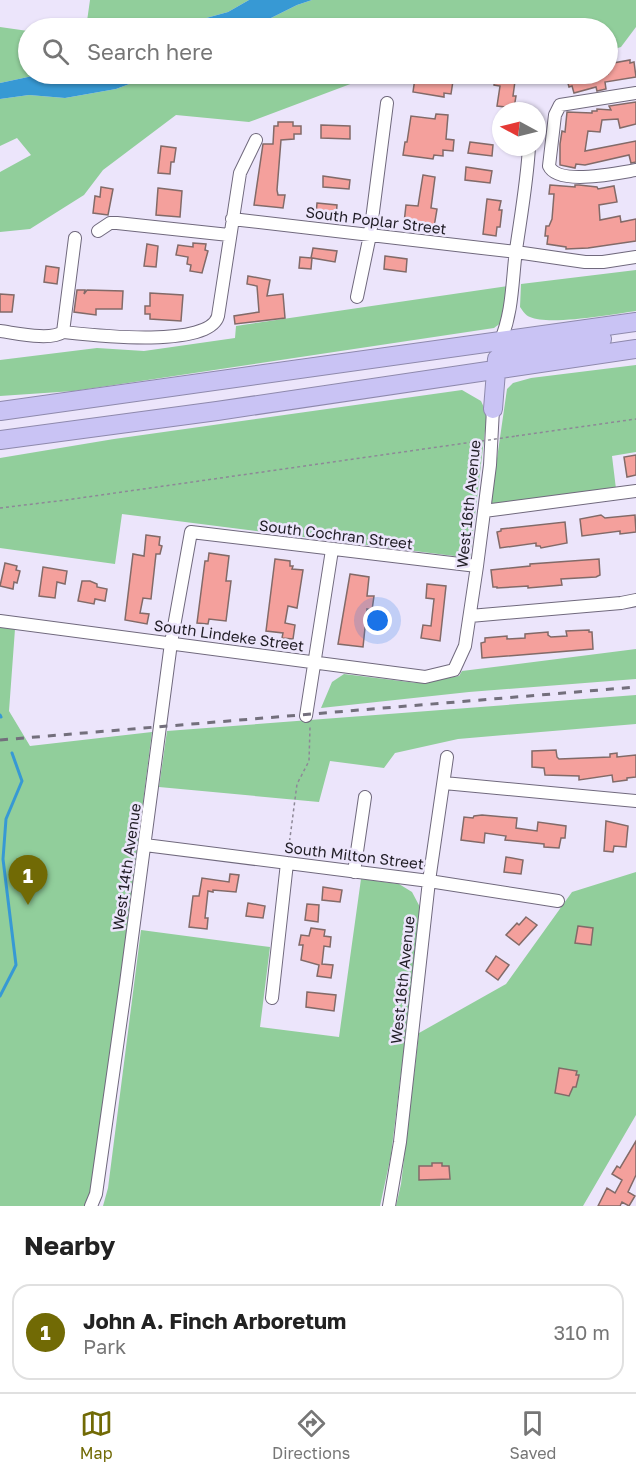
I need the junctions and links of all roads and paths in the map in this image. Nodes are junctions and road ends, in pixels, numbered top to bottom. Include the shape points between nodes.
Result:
1 (636, 93) edge
2 (387, 103) dead end
3 (256, 140) dead end
4 (528, 156) edge
5 (636, 170) edge
6 (232, 219) junction
7 (98, 231) dead end
8 (229, 235) junction
9 (370, 235) junction
10 (75, 238) dead end
11 (516, 252) junction
12 (636, 257) edge
13 (357, 297) dead end
14 (636, 323) edge
15 (0, 331) edge
16 (63, 332) junction
17 (636, 350) edge
18 (498, 357) junction
19 (439, 379) junction
20 (492, 409) junction
21 (2, 411) edge
22 (636, 420) edge
23 (0, 441) edge
24 (636, 491) edge
25 (0, 508) edge
26 (484, 512) junction
27 (190, 532) joint
28 (332, 550) junction
29 (477, 566) junction
30 (636, 600) edge
31 (470, 616) junction
32 (0, 621) edge
33 (171, 643) junction
34 (314, 663) junction
35 (454, 670) joint
36 (306, 716) joint
37 (447, 758) dead end
38 (444, 783) junction
39 (365, 797) dead end
40 (636, 801) edge
41 (145, 845) junction
42 (287, 863) junction
43 (354, 872) junction
44 (429, 881) junction
45 (558, 901) dead end
46 (272, 998) dead end
47 (92, 1206) edge
48 (389, 1206) edge

1 - 5 street via 560,105 555,115 550,161 552,171 559,175 580,177
2 - 9 street
3 - 6 street via 240,173
4 - 11 street
6 - 8 street
6 - 9 street, South Poplar Street
7 - 8 street via 117,223
8 - 16 street via 216,322 199,332 140,338
9 - 11 street, South Poplar Street
9 - 13 street
10 - 16 street
11 - 12 street, South Poplar Street via 585,262
11 - 18 street via 510,310
14 - 18 highway
15 - 16 street via 55,336
17 - 18 highway
17 - 20 highway via 615,361 504,378
18 - 19 highway
18 - 20 highway
18 - 21 highway
19 - 20 highway via 470,384 483,392
19 - 23 highway
20 - 26 street, West 16th Avenue
22 - 25 path, bridge
24 - 26 street
26 - 29 street, West 16th Avenue
27 - 28 street, South Cochran Street
27 - 33 street, West 14th Avenue
28 - 29 street, South Cochran Street
28 - 34 street
29 - 31 street, West 16th Avenue
30 - 31 street
31 - 35 street, West 16th Avenue via 465,646
32 - 33 street, South Lindeke Street
33 - 34 street, South Lindeke Street
33 - 41 street, West 14th Avenue
34 - 35 street, South Lindeke Street via 425,678
34 - 36 street
36 - 42 path via 311,730 309,761 297,784
37 - 38 street, West 16th Avenue
38 - 40 street
38 - 44 street, West 16th Avenue
39 - 43 street
41 - 42 street, South Milton Street
41 - 47 street, West 14th Avenue
42 - 43 street, South Milton Street
42 - 46 street
43 - 44 street, South Milton Street
44 - 45 street, South Milton Street
44 - 48 street, West 16th Avenue via 400,1142

